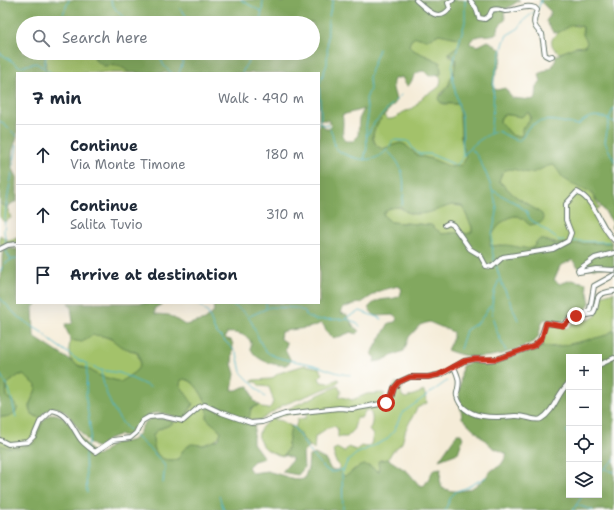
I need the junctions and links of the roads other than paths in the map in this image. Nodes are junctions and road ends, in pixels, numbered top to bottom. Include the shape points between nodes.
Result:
1 (416, 0) edge
2 (453, 0) edge
3 (470, 0) edge
4 (552, 56) dead end
5 (445, 225) dead end
6 (614, 240) edge
7 (16, 244) edge
8 (4, 247) edge
9 (614, 253) edge
10 (614, 270) edge
11 (614, 275) edge
12 (614, 291) edge
13 (576, 316) junction
14 (614, 358) edge
15 (602, 363) edge
16 (454, 367) junction
17 (566, 386) edge
18 (0, 440) edge

1 - 2 street via 434,16 442,16 446,14 450,8 448,4
3 - 4 street via 476,8 478,18 486,19 495,8 535,8 535,29 542,34 545,55
5 - 6 street via 453,225 470,250 480,255 486,266 492,267 506,257 553,249 568,241 571,233 566,221 566,204 577,192 596,211
7 - 8 street
9 - 10 street via 595,258 578,271
11 - 13 street via 594,286 590,310
12 - 13 street via 601,294 597,298 593,314
13 - 16 street via 563,326 546,323 539,342 526,349 511,352 497,359 464,361
14 - 15 street
16 - 17 street via 459,378 457,396 460,403 470,414 482,416 523,415 534,420 541,419 552,409
16 - 18 street via 433,376 410,377 399,382 386,403 352,409 338,408 285,414 251,423 205,405 198,407 183,421 161,416 149,417 142,421 136,433 130,438 113,440 96,452 81,440 67,418 52,410 40,422 34,436 28,442 8,444

